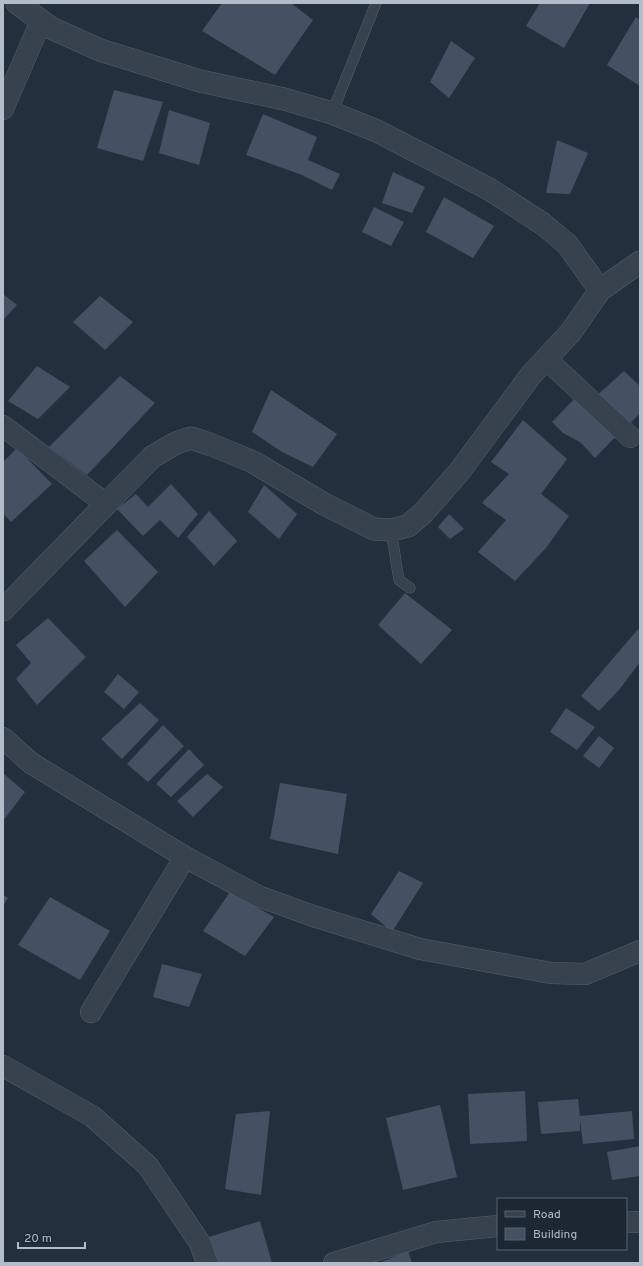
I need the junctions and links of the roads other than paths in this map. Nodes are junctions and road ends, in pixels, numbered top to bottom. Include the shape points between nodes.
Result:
1 (17, 3) edge
2 (376, 3) edge
3 (41, 20) junction
4 (3, 109) edge
5 (332, 113) junction
6 (640, 262) edge
7 (600, 290) junction
8 (546, 359) junction
9 (3, 426) edge
10 (630, 437) dead end
11 (106, 504) junction
12 (391, 530) junction
13 (410, 588) dead end
14 (3, 610) edge
15 (3, 738) edge
16 (185, 857) junction
17 (640, 951) edge
18 (90, 1012) dead end
19 (3, 1066) edge
20 (627, 1222) edge
21 (640, 1222) edge
22 (497, 1226) edge
23 (207, 1263) edge
24 (336, 1263) edge

1 - 3 street
2 - 5 lane
3 - 4 street
3 - 5 street via 50,28 100,50 200,81 284,99
5 - 7 street via 377,131 489,189 531,216 567,244
6 - 7 street
7 - 8 street via 571,332
8 - 10 street
8 - 12 street via 531,375 459,472 424,512 408,526
9 - 11 street
11 - 12 street via 152,457 190,438 212,444 253,462 324,504 374,529
11 - 14 street
12 - 13 lane via 399,580
15 - 16 street via 31,763
16 - 17 street via 258,896 420,949 551,973 585,974
16 - 18 street
19 - 23 street via 92,1116 148,1166 200,1243
20 - 21 street
22 - 24 street via 436,1232

